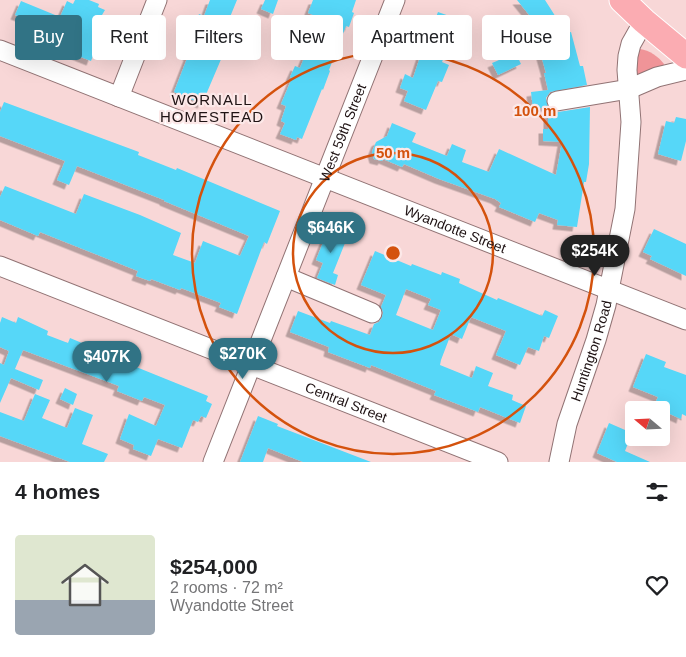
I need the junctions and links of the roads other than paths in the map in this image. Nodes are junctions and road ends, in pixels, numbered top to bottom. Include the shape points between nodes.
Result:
1 (157, 0) edge
2 (395, 0) edge
3 (622, 0) edge
4 (644, 21) junction
5 (0, 50) edge
6 (686, 56) edge
7 (686, 70) edge
8 (629, 89) junction
9 (118, 97) junction
10 (558, 101) dead end
11 (325, 178) junction
12 (0, 266) edge
13 (286, 277) junction
14 (610, 290) junction
15 (372, 313) dead end
16 (686, 320) edge
17 (251, 365) junction
18 (213, 462) edge
19 (498, 462) edge
20 (560, 462) edge

1 - 9 street
2 - 11 street, West 59th Street
3 - 4 main road
4 - 6 main road
4 - 8 street, Huntington Road via 628,56
5 - 9 street, Wyandotte Street
7 - 8 street via 656,76
8 - 10 street
8 - 14 street, Huntington Road via 631,122 625,209
9 - 11 street, Wyandotte Street
11 - 13 street, West 59th Street
11 - 14 street, Wyandotte Street
12 - 17 street, Central Street
13 - 15 street
13 - 17 street, West 59th Street
14 - 16 street, Wyandotte Street
14 - 20 street, Huntington Road via 567,424
17 - 18 street, West 59th Street
17 - 19 street, Central Street

